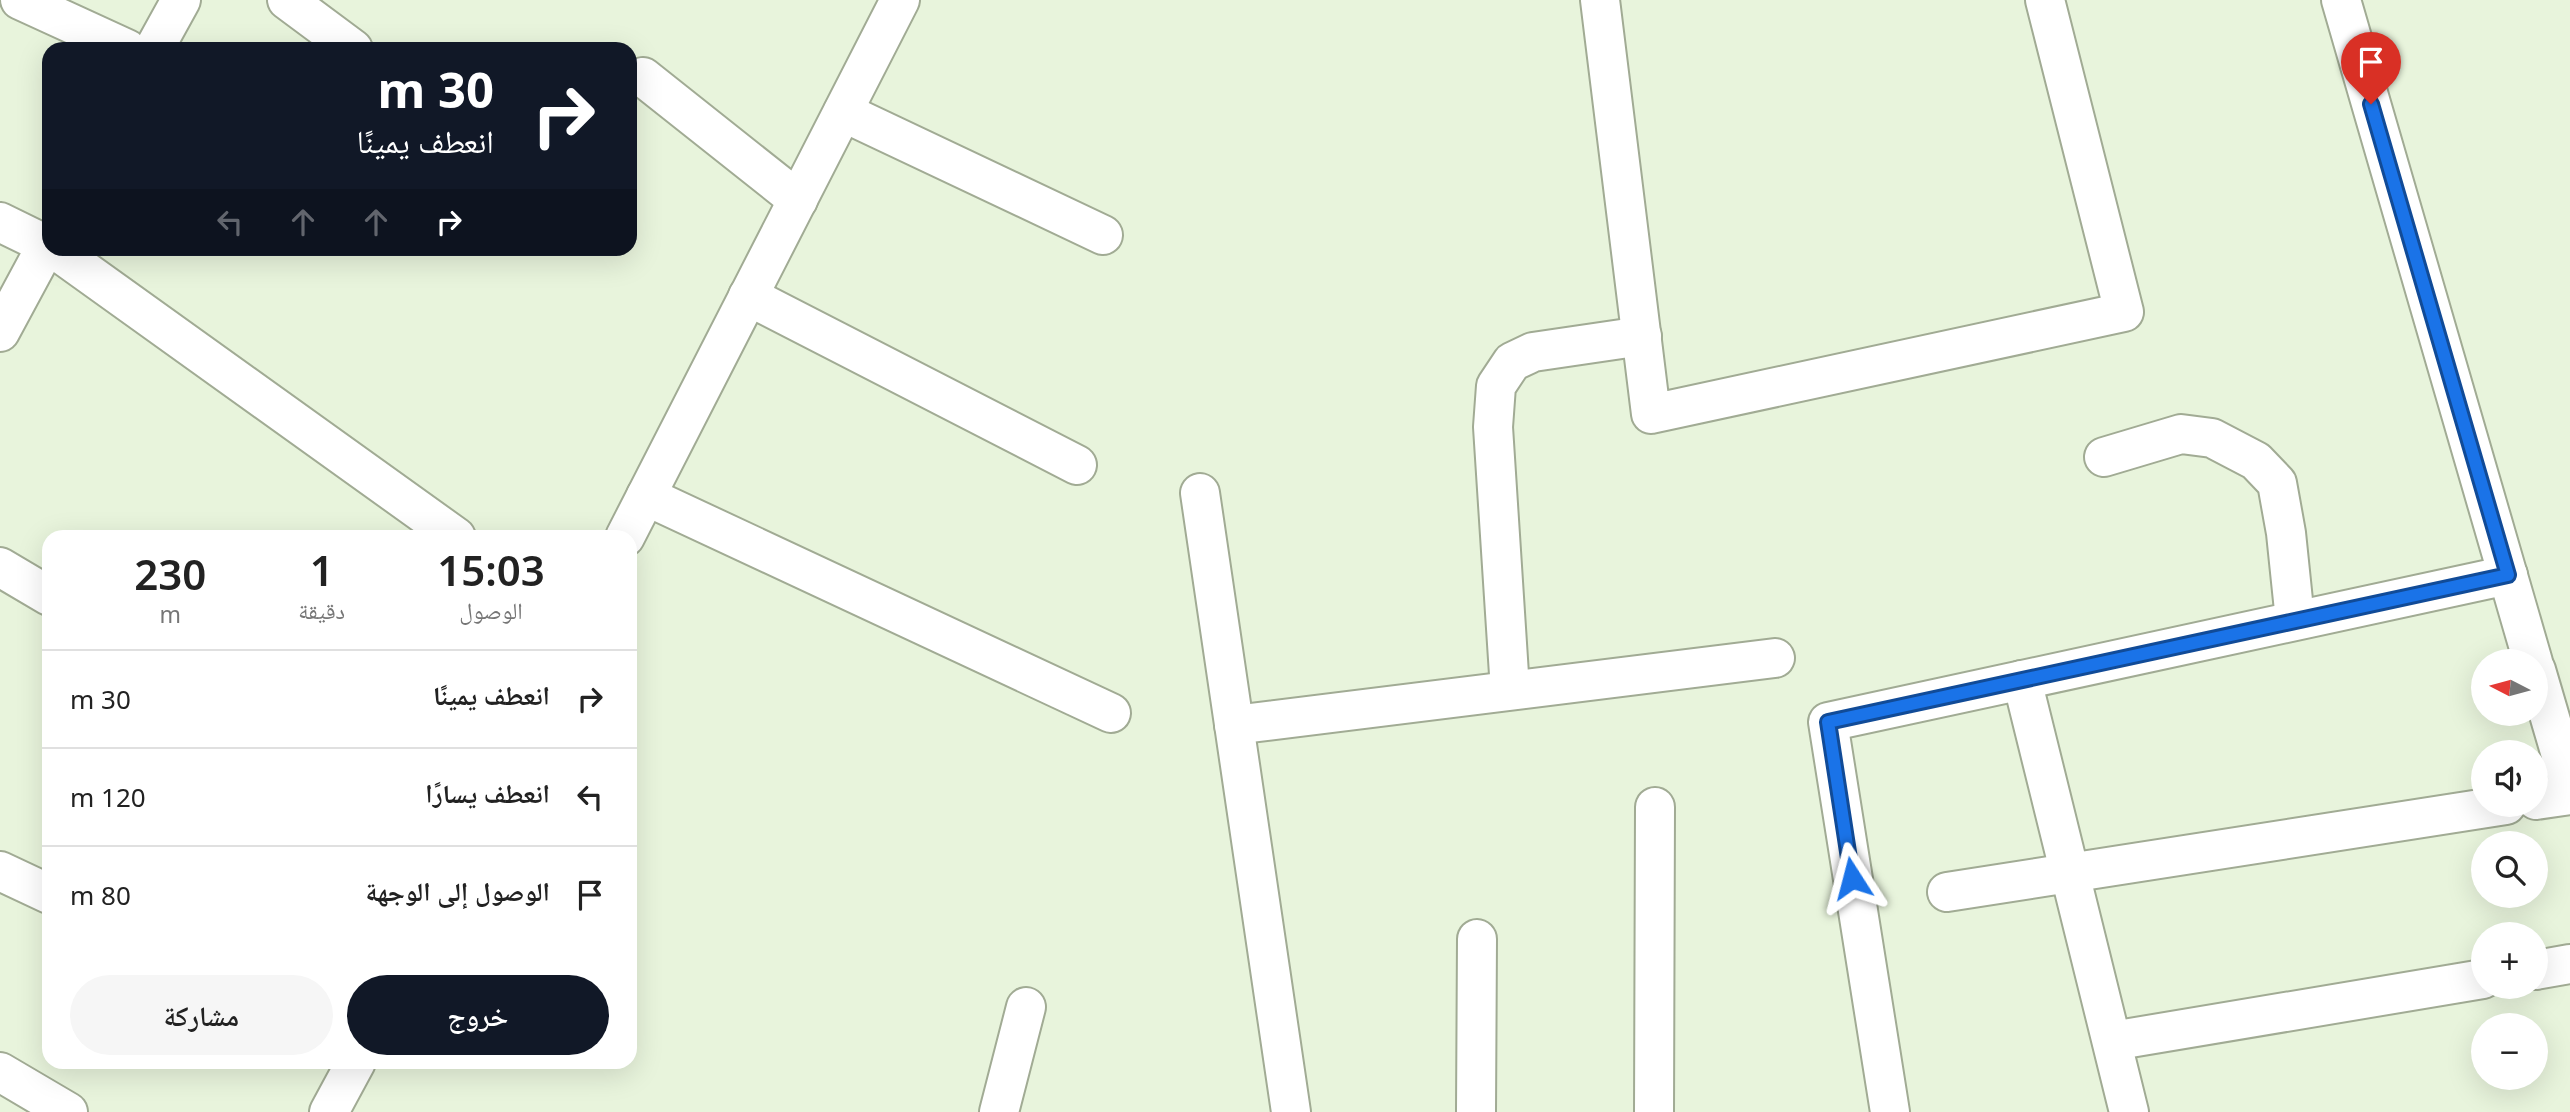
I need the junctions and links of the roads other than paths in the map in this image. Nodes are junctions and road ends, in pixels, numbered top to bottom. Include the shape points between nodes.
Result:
1 (20, 0) edge
2 (181, 0) edge
3 (287, 0) edge
4 (900, 0) edge
5 (1600, 0) edge
6 (2045, 0) edge
7 (2341, 0) edge
8 (113, 42) edge
9 (158, 42) edge
10 (344, 42) edge
11 (643, 76) dead end
12 (843, 112) junction
13 (798, 200) junction
14 (0, 222) edge
15 (1103, 235) dead end
16 (42, 241) edge
17 (44, 256) edge
18 (65, 256) edge
19 (748, 296) junction
20 (0, 332) edge
21 (1642, 336) junction
22 (2104, 457) dead end
23 (1077, 465) dead end
24 (1200, 493) dead end
25 (646, 496) junction
26 (446, 530) edge
27 (629, 530) edge
28 (0, 567) edge
29 (2508, 575) junction
30 (42, 593) edge
31 (2295, 621) junction
32 (2529, 649) edge
33 (1775, 658) dead end
34 (2022, 680) junction
35 (1510, 690) junction
36 (2548, 711) edge
37 (1111, 713) dead end
38 (1234, 725) junction
39 (2570, 786) edge
40 (2570, 795) edge
41 (2548, 798) edge
42 (1656, 807) dead end
43 (2471, 810) edge
44 (0, 871) edge
45 (2069, 873) junction
46 (42, 891) edge
47 (1947, 892) dead end
48 (1477, 939) dead end
49 (2570, 964) edge
50 (2548, 968) edge
51 (2471, 981) edge
52 (1026, 1007) dead end
53 (2112, 1041) junction
54 (352, 1069) edge
55 (0, 1072) edge
56 (68, 1112) edge
57 (329, 1112) edge
58 (999, 1112) edge
59 (1291, 1112) edge
60 (1476, 1112) edge
61 (1654, 1112) edge
62 (1890, 1112) edge
63 (2129, 1112) edge

1 - 8 street
2 - 9 street
3 - 10 street
4 - 12 street
5 - 21 street
6 - 21 street via 2124,312 1651,414
7 - 29 street
11 - 13 street
12 - 13 street
12 - 15 street
13 - 19 street
14 - 16 street
17 - 20 street
18 - 26 street
19 - 23 street
19 - 25 street
21 - 35 street via 1533,352 1512,362 1496,386 1493,427
22 - 31 street via 2181,435 2212,438 2256,461 2277,483
24 - 38 street
25 - 27 street
25 - 37 street
28 - 30 street
29 - 31 street
29 - 32 street
31 - 34 street
33 - 35 street
34 - 45 street
34 - 62 street via 1828,722
35 - 38 street
36 - 39 street
38 - 59 street
40 - 41 street
42 - 61 street
43 - 45 street
44 - 46 street
45 - 47 street
45 - 53 street
48 - 60 street
49 - 50 street
51 - 53 street
52 - 58 street
53 - 63 street
54 - 57 street
55 - 56 street

